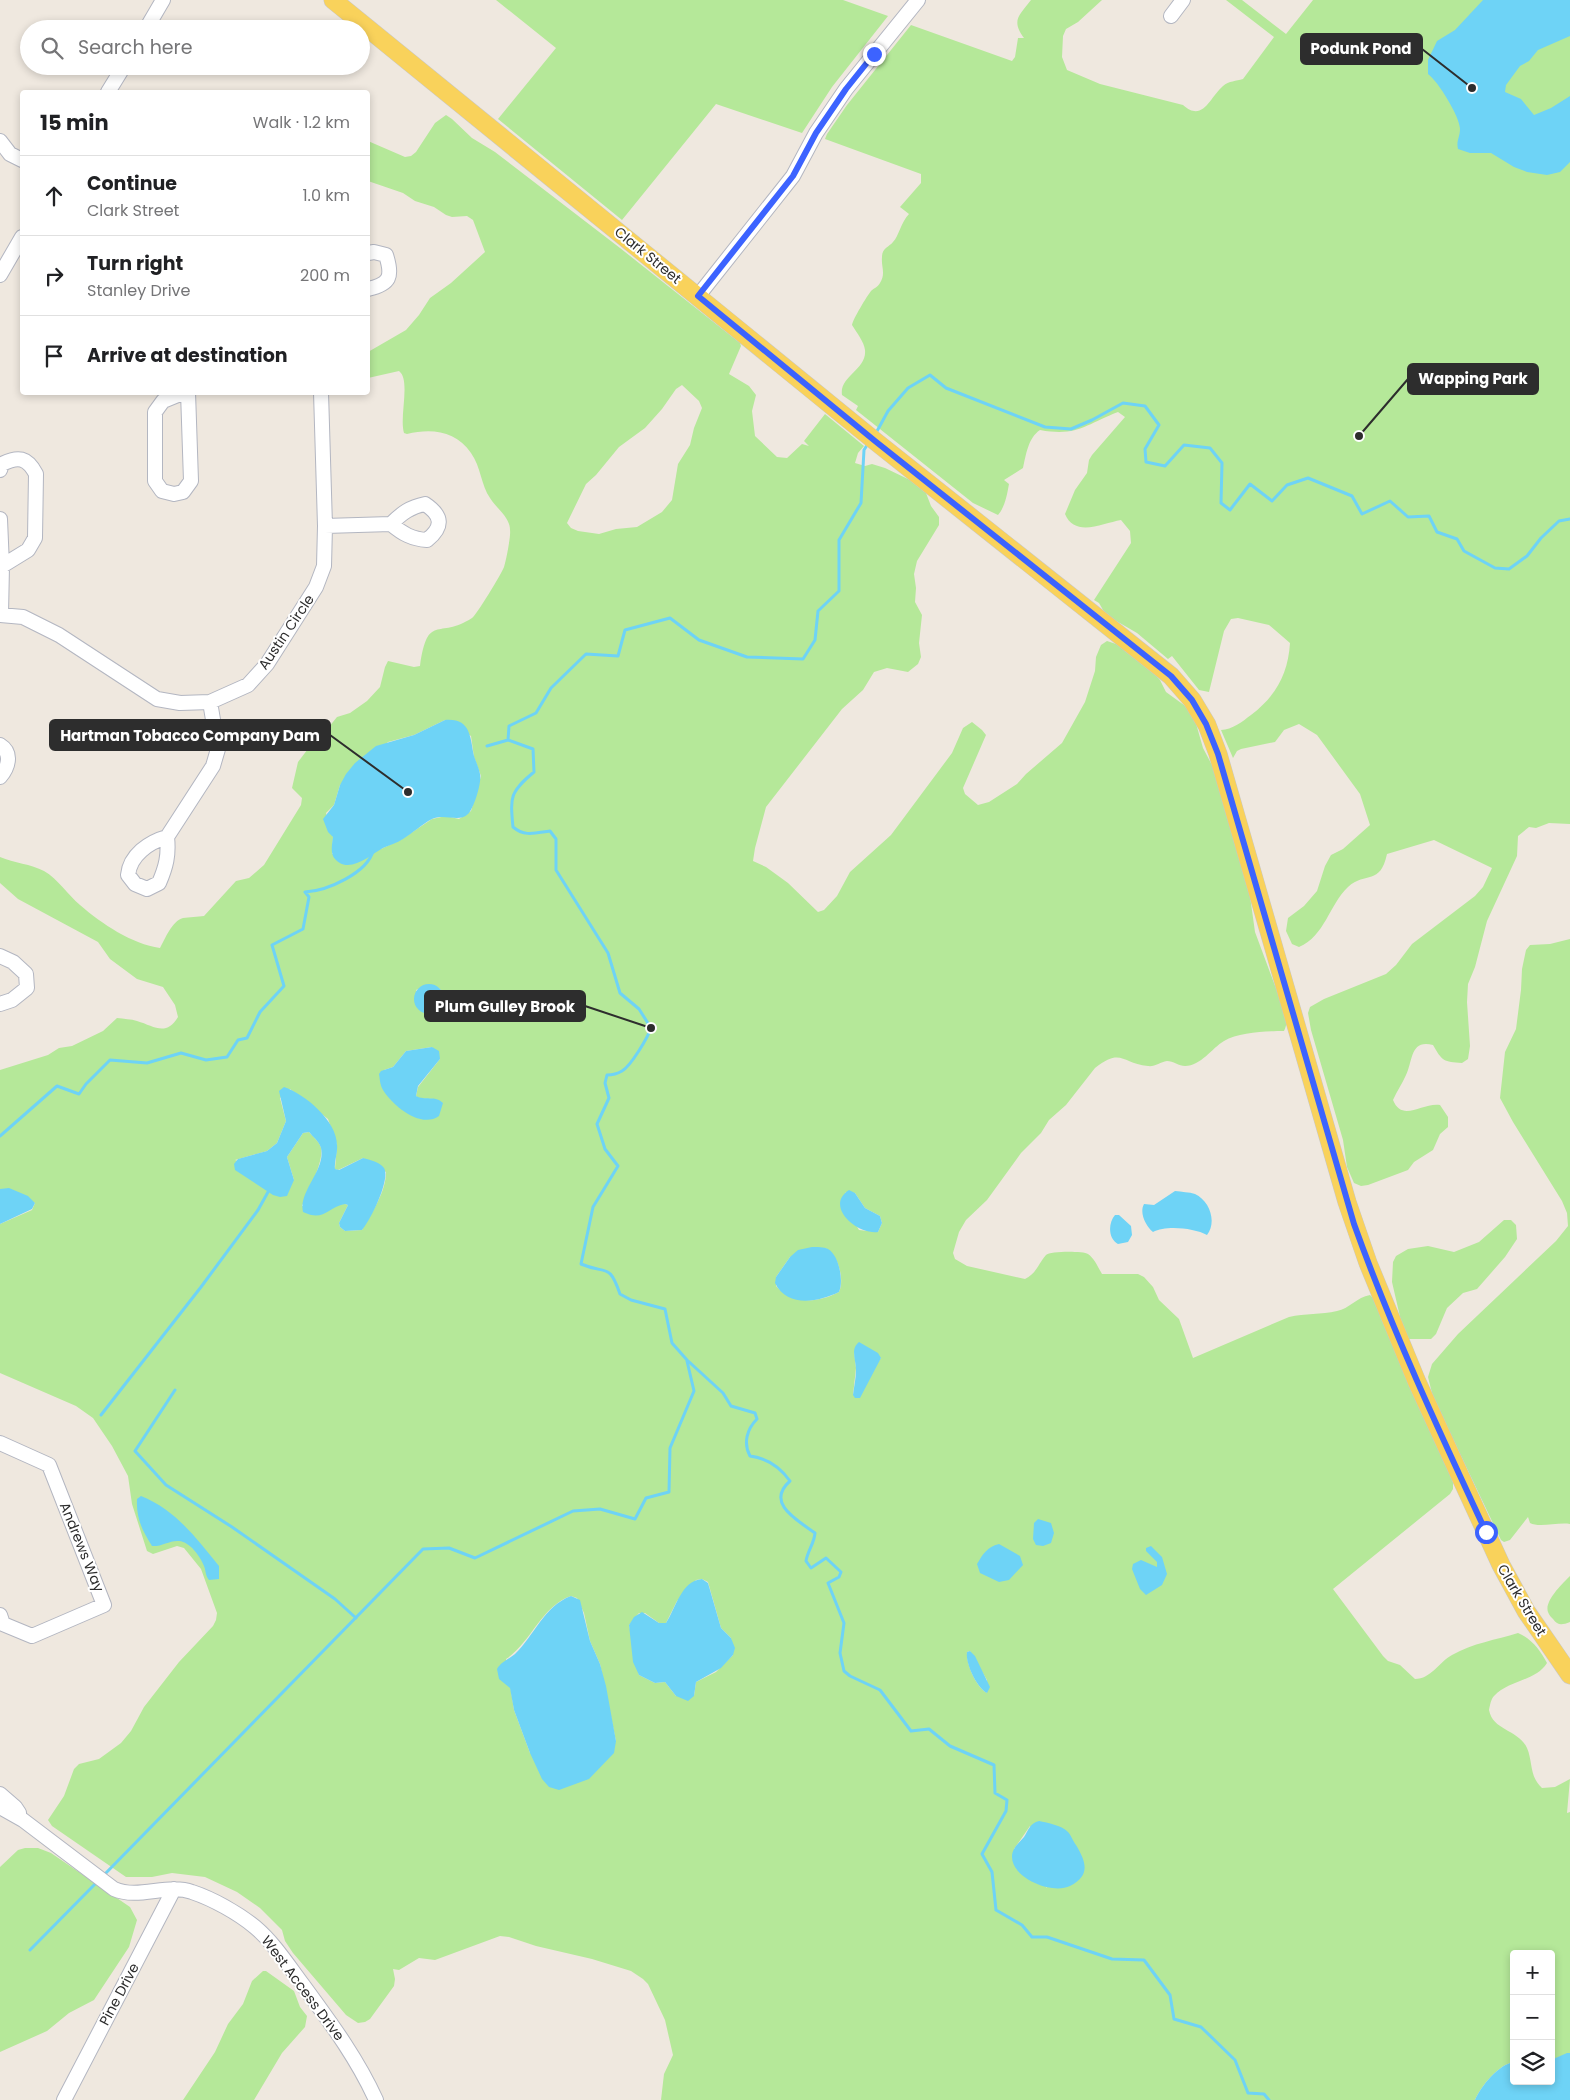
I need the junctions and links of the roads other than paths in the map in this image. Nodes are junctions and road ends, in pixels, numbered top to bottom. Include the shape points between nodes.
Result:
1 (163, 0) edge
2 (333, 0) edge
3 (918, 0) edge
4 (1183, 0) edge
5 (1171, 16) dead end
6 (151, 20) edge
7 (358, 20) edge
8 (370, 30) edge
9 (118, 75) edge
10 (109, 90) edge
11 (0, 141) edge
12 (5, 158) edge
13 (20, 160) edge
14 (370, 253) edge
15 (18, 256) edge
16 (0, 275) edge
17 (370, 289) edge
18 (698, 296) junction
19 (179, 395) edge
20 (187, 395) edge
21 (321, 395) edge
22 (0, 470) edge
23 (0, 519) edge
24 (391, 524) dead end
25 (326, 526) junction
26 (2, 566) junction
27 (0, 615) edge
28 (210, 702) junction
29 (0, 746) edge
30 (0, 777) edge
31 (167, 837) dead end
32 (0, 956) edge
33 (0, 1004) edge
34 (0, 1443) edge
35 (1, 1621) edge
36 (1570, 1675) edge
37 (0, 1794) edge
38 (0, 1807) edge
39 (23, 1820) junction
40 (174, 1889) junction
41 (64, 2100) edge
42 (376, 2100) edge

1 - 6 street
2 - 7 main road, Clark Street
3 - 18 street via 846,89 816,133 793,176
4 - 5 street
8 - 18 main road, Clark Street
9 - 10 street
11 - 12 street
12 - 13 street
14 - 17 street via 386,255 390,276 381,286
15 - 16 street
18 - 36 main road, Clark Street via 1171,676 1192,700 1218,754 1347,1202 1368,1263 1417,1382 1501,1566 1526,1611
19 - 20 street via 163,401 155,412 155,481 162,491 174,494 183,492 191,481
21 - 25 street, Austin Circle
22 - 26 street via 2,464 23,459 36,474 35,538 28,550
23 - 26 street
24 - 25 street
25 - 28 street, Austin Circle via 324,566 316,587 267,664 248,685
26 - 27 street
27 - 28 street, Austin Circle via 23,617 60,635 157,699 180,703
28 - 31 street via 218,749 213,766
29 - 30 street via 9,758
32 - 33 street via 26,974 26,988 12,1000
34 - 35 street, Andrews Way via 49,1465 104,1605 32,1636
37 - 39 street, West Access Drive via 15,1807
38 - 39 street, West Access Drive
39 - 40 street, West Access Drive via 117,1891
40 - 41 street, Pine Drive
40 - 42 street, West Access Drive via 206,1898 243,1918 263,1934 350,2050

